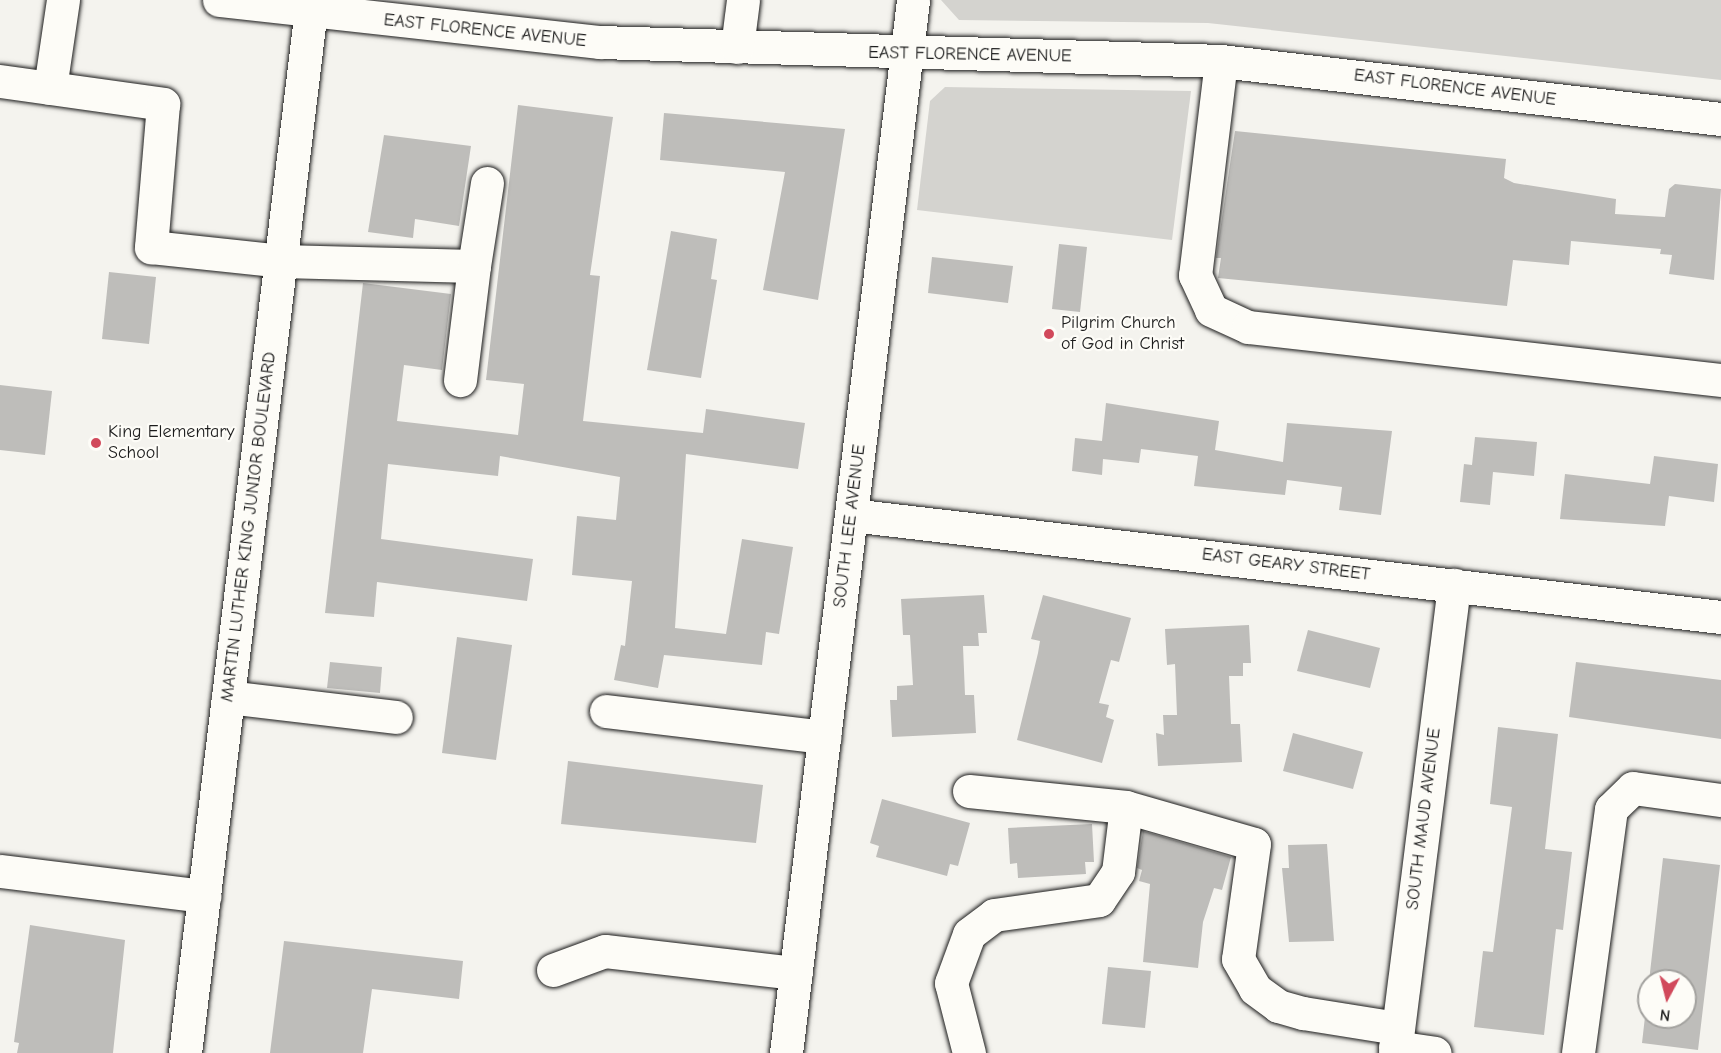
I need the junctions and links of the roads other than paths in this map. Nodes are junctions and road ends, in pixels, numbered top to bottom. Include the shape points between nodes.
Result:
1 (63, 0) edge
2 (219, 0) edge
3 (742, 0) edge
4 (913, 0) edge
5 (311, 7) edge
6 (737, 47) junction
7 (906, 54) junction
8 (1221, 61) junction
9 (0, 81) edge
10 (50, 88) junction
11 (1721, 119) edge
12 (487, 183) dead end
13 (281, 261) junction
14 (474, 266) junction
15 (459, 380) dead end
16 (1721, 380) edge
17 (851, 515) junction
18 (1454, 585) junction
19 (1721, 617) edge
20 (228, 697) junction
21 (606, 711) dead end
22 (396, 717) dead end
23 (824, 737) junction
24 (969, 791) dead end
25 (1721, 800) edge
26 (1126, 807) junction
27 (0, 870) edge
28 (204, 896) junction
29 (553, 970) dead end
30 (796, 973) junction
31 (1396, 1043) edge
32 (185, 1053) edge
33 (786, 1053) edge
34 (969, 1053) edge
35 (1435, 1053) edge
36 (1578, 1053) edge

1 - 10 street
2 - 5 street, EAST FLORENCE AVENUE
3 - 6 street
4 - 7 street, SOUTH LEE AVENUE
5 - 6 street, EAST FLORENCE AVENUE via 600,42
5 - 13 street, MARTIN LUTHER KING JUNIOR BOULEVARD
6 - 7 street, EAST FLORENCE AVENUE
7 - 8 street, EAST FLORENCE AVENUE
7 - 17 street, SOUTH LEE AVENUE
8 - 11 street, EAST FLORENCE AVENUE
8 - 16 street via 1195,275 1211,310 1248,327
9 - 10 street
10 - 13 street via 163,104 151,247
12 - 14 street
13 - 14 street
13 - 20 street, MARTIN LUTHER KING JUNIOR BOULEVARD
14 - 15 street
17 - 18 street, EAST GEARY STREET
17 - 23 street, SOUTH LEE AVENUE
18 - 19 street, EAST GEARY STREET
18 - 31 street, SOUTH MAUD AVENUE
20 - 22 street
20 - 28 street, MARTIN LUTHER KING JUNIOR BOULEVARD
21 - 23 street
23 - 30 street, SOUTH LEE AVENUE
24 - 26 street
25 - 36 street via 1634,788 1611,809
26 - 31 street via 1254,844 1238,959 1255,989 1295,1011
26 - 34 street via 1118,872 1099,900 994,915 969,934 951,983
27 - 28 street
28 - 32 street, MARTIN LUTHER KING JUNIOR BOULEVARD
29 - 30 street via 605,951
30 - 33 street, SOUTH LEE AVENUE
31 - 35 street

